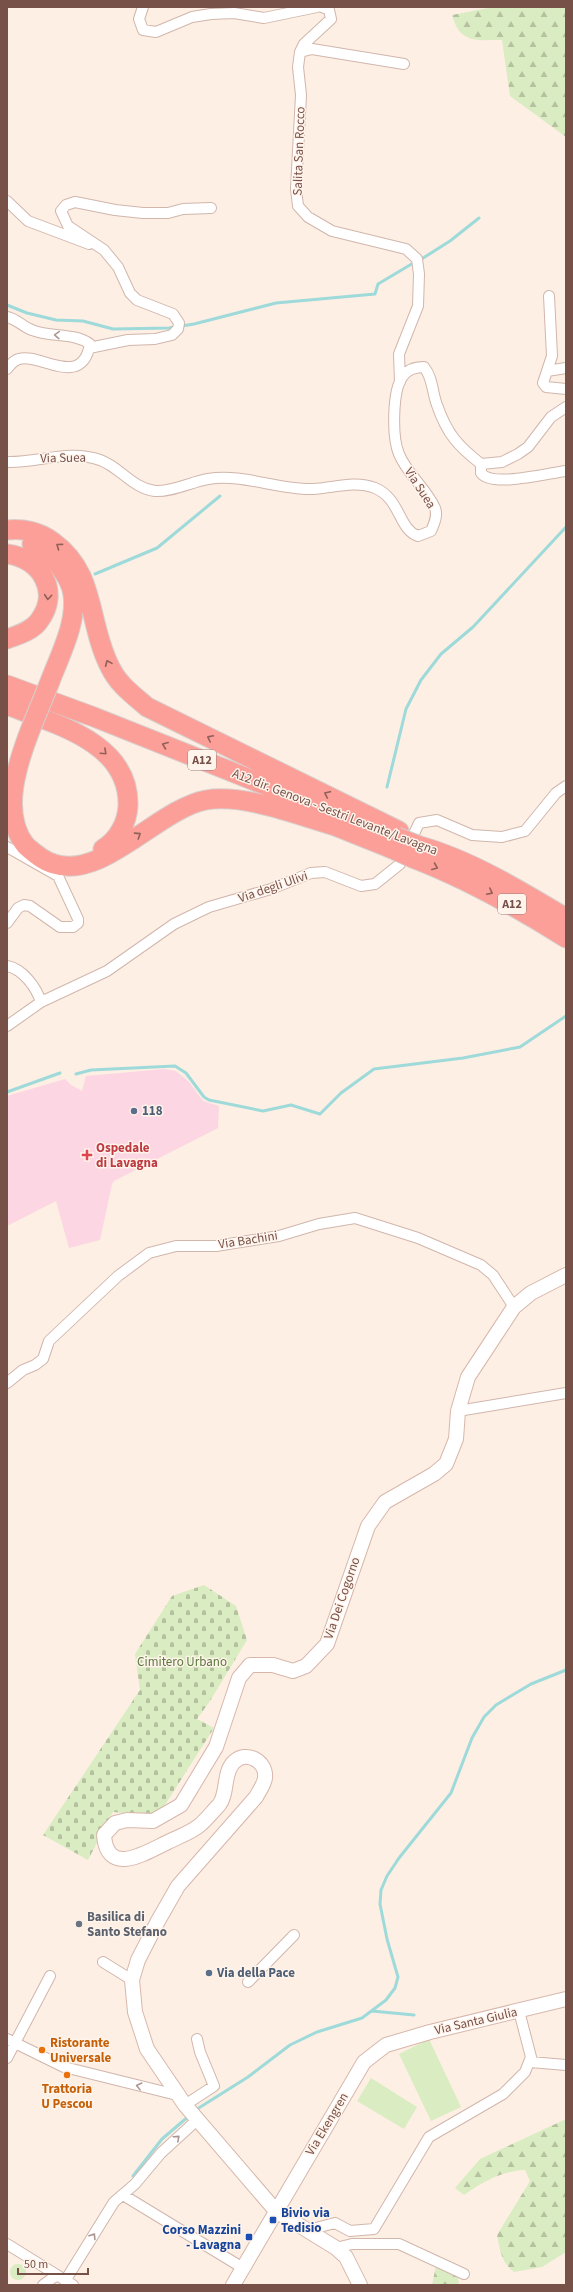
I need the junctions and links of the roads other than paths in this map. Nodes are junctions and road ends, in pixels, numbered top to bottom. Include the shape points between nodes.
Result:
1 (143, 7) edge
2 (317, 7) edge
3 (322, 7) edge
4 (300, 52) junction
5 (404, 64) dead end
6 (7, 201) edge
7 (212, 208) dead end
8 (96, 244) junction
9 (549, 296) dead end
10 (7, 316) edge
11 (89, 348) junction
12 (566, 368) edge
13 (7, 369) edge
14 (548, 371) junction
15 (400, 382) junction
16 (566, 389) edge
17 (566, 407) edge
18 (7, 462) edge
19 (481, 464) junction
20 (566, 471) edge
21 (7, 530) edge
22 (7, 542) edge
23 (7, 554) edge
24 (7, 639) edge
25 (7, 685) edge
26 (7, 698) edge
27 (7, 705) edge
28 (566, 786) edge
29 (342, 828) junction
30 (395, 838) junction
31 (7, 847) edge
32 (39, 856) junction
33 (457, 868) junction
34 (566, 918) edge
35 (7, 923) edge
36 (566, 938) edge
37 (7, 966) edge
38 (41, 1002) junction
39 (7, 1026) edge
40 (566, 1275) edge
41 (514, 1307) junction
42 (7, 1383) edge
43 (566, 1393) edge
44 (458, 1411) junction
45 (294, 1935) dead end
46 (103, 1962) dead end
47 (50, 1976) dead end
48 (132, 1980) junction
49 (248, 1982) dead end
50 (566, 1999) edge
51 (519, 2011) junction
52 (197, 2039) dead end
53 (11, 2041) edge
54 (386, 2045) joint
55 (7, 2058) edge
56 (530, 2062) junction
57 (566, 2065) edge
58 (188, 2109) junction
59 (123, 2195) junction
60 (276, 2211) junction
61 (308, 2230) junction
62 (7, 2244) edge
63 (336, 2248) junction
64 (243, 2268) junction
65 (464, 2274) dead end
66 (65, 2280) edge
67 (43, 2285) edge
68 (233, 2285) edge
69 (360, 2285) edge

1 - 2 street via 139,19 143,30 156,32 192,17 211,14 234,13 264,18
3 - 4 street via 329,10 331,19 304,44
4 - 5 street via 312,49
4 - 15 street, Salita San Rocco via 298,67 301,95 296,189 298,206 308,217 332,231 406,249 417,259 418,306 399,354
6 - 8 street via 28,221 46,226 83,243
7 - 8 street via 143,213 75,202 66,205 61,211 68,226
8 - 11 street via 118,267 136,300 173,314 179,323 172,335
9 - 14 street via 552,356
11 -> 10 street via 90,344 83,339 31,330
11 - 13 street via 82,361 69,367 53,366 29,358 19,359
12 - 14 street
14 - 16 street via 543,386
15 - 18 street, Via Suea via 395,407 398,453 435,509 436,519 431,531 418,536 411,534 390,496 375,488 361,485 336,485 312,489 273,486 232,477 207,479 155,491 137,486 101,460 84,456 54,456
15 - 19 street via 410,369 424,367 447,428 457,444
17 - 19 street via 551,417 528,447 518,454 502,462
19 - 20 street via 480,473 483,477 493,479 520,479
30 -> 21 highway via 147,706 121,685 110,667 100,644 81,571 66,551 46,537 20,528
22 - 32 highway, bridge via 27,542 41,547 55,560 68,578 73,593 74,609 67,636 10,783 10,823 23,843
23 -> 24 highway via 26,558 41,572 48,589 47,606 39,622 24,633
30 -> 25 highway, A12 dir. Genova - Sestri Levante/Lavagna / A12 via 94,717
26 - 29 highway, A12
27 -> 32 highway via 92,742 117,766 125,782 128,815 120,832 106,847 90,857 71,861
28 - 38 street, Via degli Ulivi via 556,793 525,832 502,837 472,835 437,820 419,823 400,864 375,884 361,886 325,872 311,874 209,907 174,924 106,971
29 - 30 highway, A12
32 -> 29 highway via 54,864 76,866 94,862 162,819 187,806 206,800 244,801
30 - 33 highway, A12, bridge via 423,849
31 - 35 street via 58,876 78,923 73,927 60,927 30,906 24,905 18,908
33 - 34 highway, A12 via 525,894
33 -> 36 highway, A12
37 - 38 street via 20,971 38,994
38 - 39 street, Via degli Ulivi
40 - 41 street, Via Dei Cogorno via 531,1293
41 - 42 street, Via Bachini via 493,1275 481,1265 418,1238 356,1218 348,1219 319,1224 279,1236 216,1246 176,1246 149,1253 118,1276 49,1341 43,1359
41 - 44 street, Via Dei Cogorno via 468,1377
43 - 44 street
44 - 48 street, Via Dei Cogorno via 456,1439 446,1464 434,1474 385,1502 368,1526 327,1644 306,1666 292,1671 273,1665 250,1665 239,1678 216,1747 181,1805 153,1821 127,1820 115,1823 104,1835 105,1843 113,1856 123,1860 135,1858 199,1826 220,1803 231,1765 235,1761 247,1757 259,1762 263,1767 265,1780 256,1797 178,1886 138,1960
45 - 49 street
46 - 48 street
47 - 53 street
48 - 58 street, Via Dei Cogorno via 135,2012 147,2049
50 - 51 street, Via Santa Giulia
51 - 54 street, Via Santa Giulia
51 - 56 street via 531,2056
52 - 58 street via 214,2086
53 - 55 street
58 -> 53 street via 64,2068
54 - 60 street, Via Ekengren via 364,2062
56 - 57 street
56 - 61 street via 525,2072 503,2094 429,2137 374,2229 350,2231 335,2223
59 -> 58 street via 161,2153
58 - 60 street, Via Dei Cogorno
59 - 64 street
66 -> 59 street via 114,2202
60 - 61 street, Via Dei Cogorno
60 - 64 street, Via Ekengren
61 - 63 street, Via Dei Cogorno
62 - 66 street
63 - 65 street via 352,2244 399,2244
63 - 69 street, Via Dei Cogorno via 346,2257
64 - 68 street, Via Ekengren
66 - 67 street

